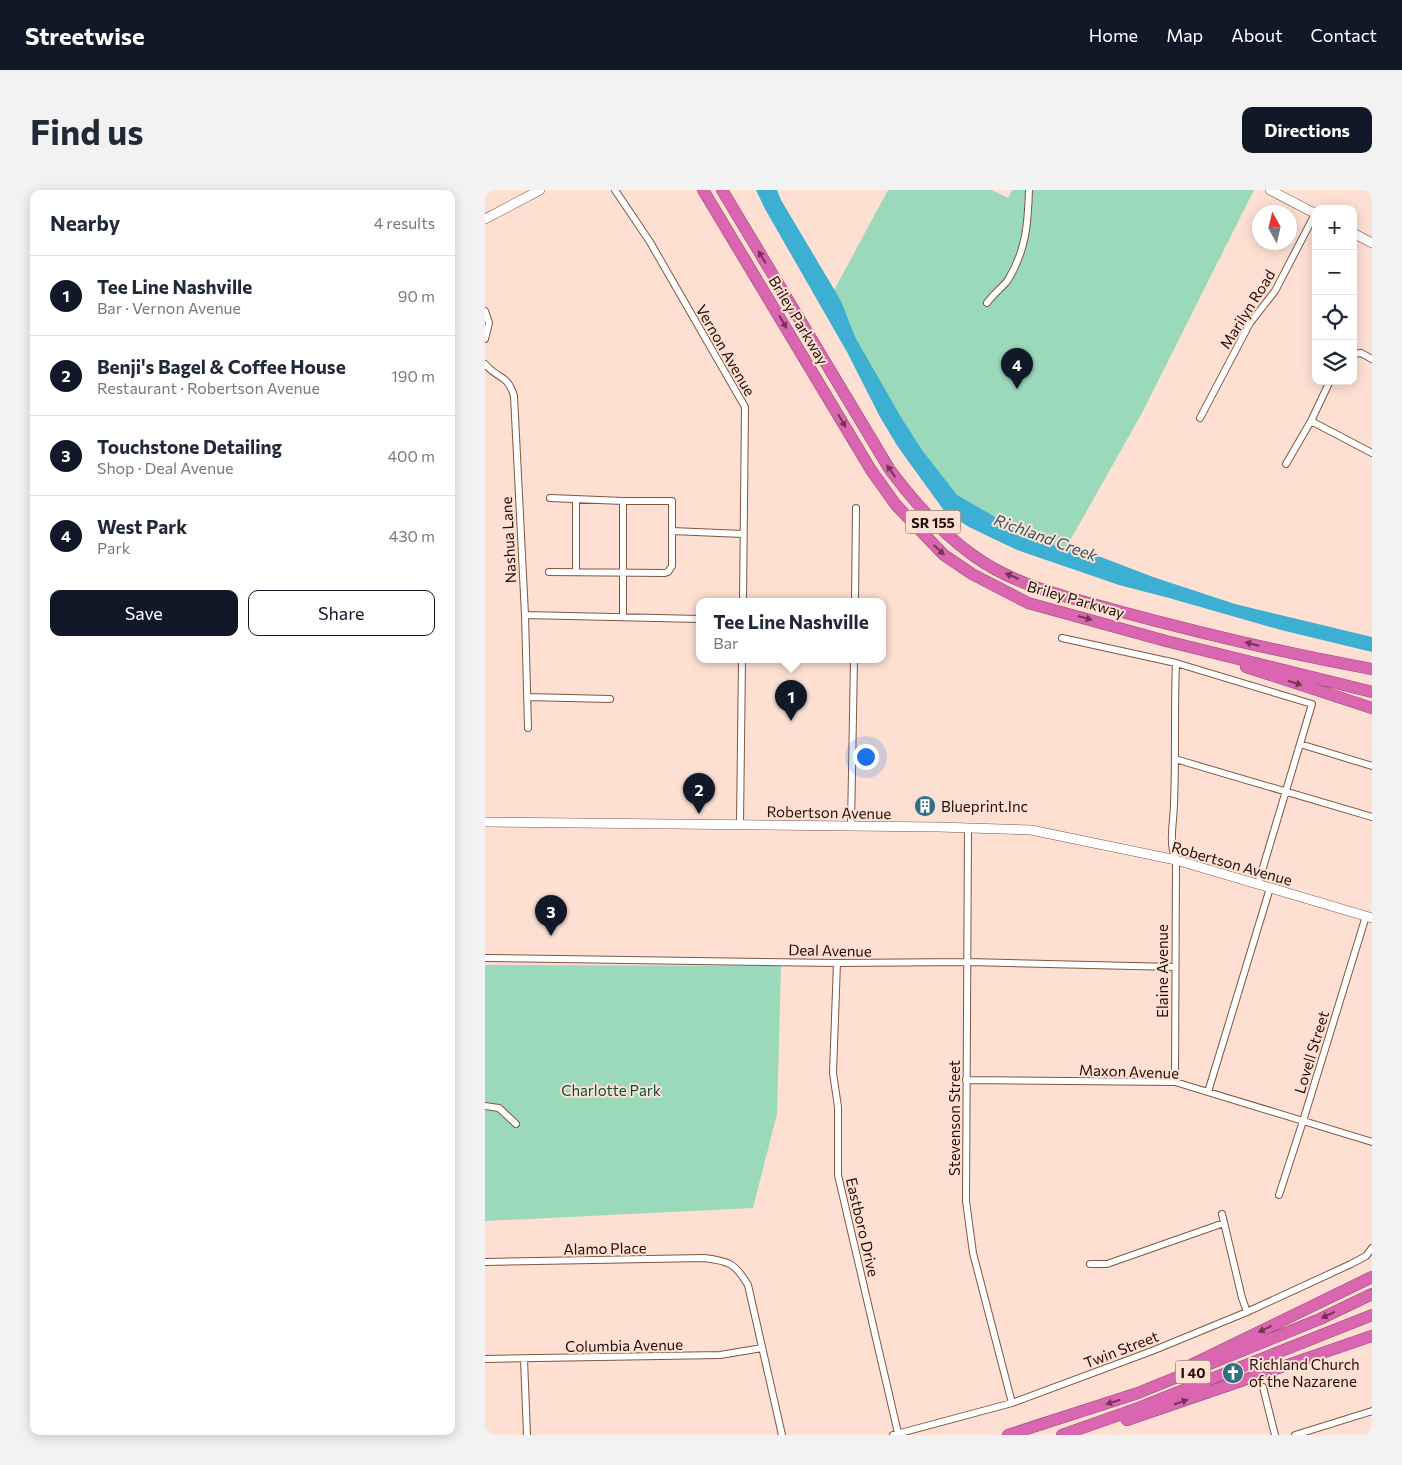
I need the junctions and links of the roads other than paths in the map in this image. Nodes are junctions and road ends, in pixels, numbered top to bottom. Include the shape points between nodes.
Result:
1 (540, 190) edge
2 (615, 190) edge
3 (703, 190) edge
4 (721, 190) edge
5 (1029, 190) edge
6 (1270, 190) edge
7 (1312, 212) edge
8 (485, 219) edge
9 (1312, 220) edge
10 (1357, 235) edge
11 (1372, 243) edge
12 (987, 303) dead end
13 (485, 311) edge
14 (485, 339) edge
15 (1357, 354) edge
16 (1372, 359) edge
17 (485, 364) edge
18 (1328, 385) edge
19 (1199, 418) dead end
20 (1311, 422) junction
21 (1372, 453) edge
22 (1286, 464) dead end
23 (550, 498) dead end
24 (576, 499) junction
25 (623, 501) junction
26 (856, 508) dead end
27 (672, 531) junction
28 (743, 534) junction
29 (549, 572) dead end
30 (576, 572) junction
31 (623, 572) junction
32 (743, 598) edge
33 (855, 598) edge
34 (525, 615) junction
35 (623, 617) junction
36 (696, 619) edge
37 (1063, 638) dead end
38 (1166, 641) junction
39 (1299, 656) junction
40 (742, 663) edge
41 (854, 663) edge
42 (1176, 663) junction
43 (1372, 669) edge
44 (1372, 677) edge
45 (1372, 692) edge
46 (527, 697) junction
47 (610, 698) dead end
48 (1372, 708) edge
49 (528, 728) dead end
50 (1300, 744) junction
51 (1175, 759) junction
52 (1372, 766) edge
53 (1286, 791) junction
54 (1372, 817) edge
55 (485, 822) edge
56 (740, 824) junction
57 (851, 826) junction
58 (968, 828) junction
59 (1176, 860) junction
60 (1258, 884) junction
61 (1271, 888) junction
62 (1369, 917) edge
63 (485, 958) edge
64 (968, 962) junction
65 (837, 963) junction
66 (1175, 967) junction
67 (966, 1080) junction
68 (1175, 1082) junction
69 (1208, 1092) junction
70 (485, 1106) edge
71 (1303, 1121) junction
72 (517, 1124) dead end
73 (1372, 1142) edge
74 (1279, 1195) dead end
75 (1222, 1214) dead end
76 (1224, 1223) junction
77 (1372, 1248) edge
78 (485, 1262) edge
79 (1090, 1264) dead end
80 (1372, 1277) edge
81 (1372, 1294) edge
82 (1247, 1312) junction
83 (1372, 1313) edge
84 (1372, 1336) edge
85 (762, 1348) junction
86 (485, 1359) edge
87 (524, 1359) junction
88 (1263, 1387) dead end
89 (1138, 1393) junction
90 (1013, 1403) junction
91 (1372, 1411) edge
92 (896, 1434) edge
93 (527, 1435) edge
94 (782, 1435) edge
95 (1008, 1435) edge
96 (1062, 1435) edge
97 (1067, 1435) edge
98 (1275, 1435) edge
99 (1295, 1435) edge

1 - 8 street
2 - 28 street, Vernon Avenue via 650,242 745,407
3 -> 38 highway, Briley Parkway / SR 155 via 871,470 896,505 944,555 972,574 1028,603
39 -> 4 highway, Briley Parkway / SR 155 via 1045,591 975,557 948,536 914,502 890,470
5 - 12 street via 1027,230 1020,254 1007,280
6 - 7 street
9 - 19 street, Marilyn Road via 1275,291 1250,323
10 - 11 street
13 - 14 street via 489,323
15 - 16 street
17 - 34 street, Nashua Lane via 507,380 514,396
18 - 20 street
20 - 21 street
20 - 22 street
23 - 24 street
24 - 25 street
24 - 30 street
25 - 27 street via 672,501
25 - 31 street
26 - 33 street
27 - 28 street
27 - 31 street via 672,566 668,572
28 - 32 street, Vernon Avenue
29 - 30 street
30 - 31 street
31 - 35 street
34 - 35 street
34 - 46 street, Nashua Lane
35 - 36 street
37 - 42 street
38 - 45 highway, Briley Parkway / SR 155
38 -> 48 highway
39 - 43 highway, Briley Parkway / SR 155
39 - 44 highway
40 - 56 street
41 - 57 street
42 - 50 street via 1311,704
42 - 51 street, Elaine Avenue
46 - 47 street
46 - 49 street, Nashua Lane
50 - 52 street
50 - 53 street
51 - 53 street
51 - 59 street, Elaine Avenue via 1172,850
53 - 54 street
53 - 60 street
55 - 56 street, Robertson Avenue
56 - 57 street, Robertson Avenue
57 - 58 street, Robertson Avenue
58 - 59 street, Robertson Avenue via 1031,830
58 - 64 street, Stevenson Street
59 - 60 street, Robertson Avenue
59 - 66 street, Elaine Avenue
60 - 61 street, Robertson Avenue
61 - 62 street, Robertson Avenue
61 - 69 street
62 - 71 street, Lovell Street
63 - 65 street, Deal Avenue
64 - 65 street, Deal Avenue
64 - 66 street, Deal Avenue
64 - 67 street, Stevenson Street
65 - 92 street, Eastboro Drive via 833,1073 838,1107 837,1175
66 - 68 street, Elaine Avenue
67 - 68 street, Maxon Avenue
67 - 90 street, Stevenson Street via 966,1202 973,1254
68 - 69 street, Maxon Avenue
69 - 71 street, Maxon Avenue
70 - 72 street via 499,1108
71 - 73 street, Maxon Avenue
71 - 74 street, Lovell Street
75 - 76 street
76 - 79 street via 1107,1264
76 - 82 street
77 - 82 street, Twin Street via 1366,1256 1351,1264
78 - 85 street, Alamo Place via 704,1258 725,1261 740,1271 748,1285
80 -> 89 highway
81 -> 89 highway, I 40 via 1320,1319
82 - 90 street, Twin Street
83 - 96 highway, I 40 via 1133,1410
97 -> 84 highway via 1134,1418
85 - 87 street, Columbia Avenue via 720,1355
85 - 94 street
86 - 87 street, Columbia Avenue
87 - 93 street
88 - 98 street
89 -> 95 highway, I 40
90 - 92 street, Twin Street
91 - 99 street

